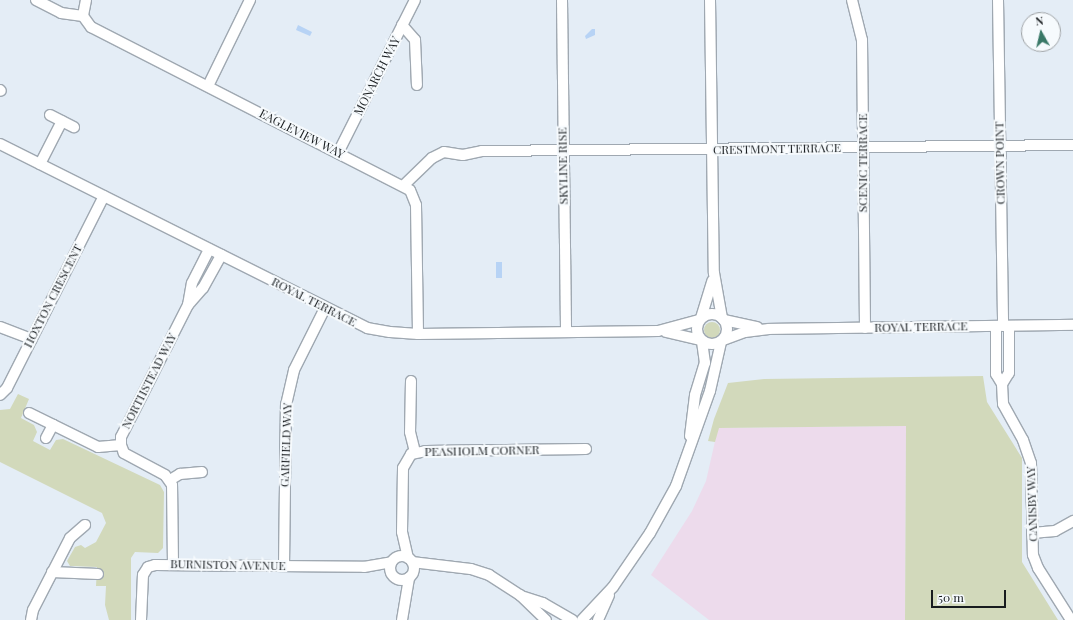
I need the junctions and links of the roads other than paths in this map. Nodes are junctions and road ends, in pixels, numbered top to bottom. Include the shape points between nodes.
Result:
1 (36, 0) edge
2 (86, 0) edge
3 (250, 0) edge
4 (416, 0) edge
5 (562, 0) edge
6 (710, 0) edge
7 (852, 0) edge
8 (998, 0) edge
9 (84, 16) junction
10 (402, 25) junction
11 (417, 84) dead end
12 (208, 86) junction
13 (50, 115) dead end
14 (62, 121) junction
15 (74, 127) dead end
16 (0, 144) edge
17 (1073, 145) edge
18 (1000, 146) junction
19 (862, 148) junction
20 (712, 150) junction
21 (563, 152) junction
22 (338, 153) junction
23 (40, 164) junction
24 (404, 185) junction
25 (104, 196) junction
26 (209, 249) junction
27 (221, 254) junction
28 (714, 273) junction
29 (188, 305) junction
30 (325, 308) junction
31 (700, 319) junction
32 (723, 319) junction
33 (1073, 325) edge
34 (1002, 326) junction
35 (0, 327) edge
36 (865, 328) junction
37 (769, 329) junction
38 (658, 331) junction
39 (566, 332) junction
40 (418, 334) junction
41 (32, 338) junction
42 (702, 341) junction
43 (722, 341) junction
44 (411, 381) dead end
45 (0, 395) edge
46 (29, 413) dead end
47 (53, 425) junction
48 (46, 438) dead end
49 (121, 445) junction
50 (689, 446) junction
51 (586, 449) dead end
52 (415, 452) junction
53 (202, 472) dead end
54 (170, 480) junction
55 (1073, 521) edge
56 (85, 525) dead end
57 (402, 532) junction
58 (1032, 533) junction
59 (394, 560) junction
60 (173, 564) junction
61 (284, 566) junction
62 (364, 567) junction
63 (411, 567) junction
64 (52, 572) junction
65 (98, 574) dead end
66 (394, 576) junction
67 (613, 587) junction
68 (520, 595) junction
69 (402, 607) junction
70 (31, 620) edge
71 (141, 620) edge
72 (402, 620) edge
73 (546, 620) edge
74 (572, 620) edge
75 (582, 620) edge
76 (598, 620) edge
77 (1071, 620) edge

1 - 9 street via 61,13
2 - 9 street
3 - 12 street
4 - 10 street, MONARCH WAY
5 - 21 street, SKYLINE RISE
6 - 20 street
7 - 19 street, SCENIC TERRACE via 862,40
8 - 18 street, CROWN POINT
9 - 12 street, EAGLEVIEW WAY via 92,27
10 - 11 street via 415,40
10 - 22 street, MONARCH WAY
12 - 22 street, EAGLEVIEW WAY
13 - 14 street
14 - 15 street
14 - 23 street
16 - 23 street, ROYAL TERRACE
17 - 18 street, CRESTMONT TERRACE
18 - 19 street, CRESTMONT TERRACE
18 - 34 street, CROWN POINT
19 - 20 street, CRESTMONT TERRACE
19 - 36 street, SCENIC TERRACE
20 - 21 street, CRESTMONT TERRACE
20 - 28 street
21 - 24 street, CRESTMONT TERRACE via 482,151 463,155 438,154
21 - 39 street, SKYLINE RISE
22 - 24 street, EAGLEVIEW WAY
23 - 25 street, ROYAL TERRACE
24 - 40 street, EAGLEVIEW WAY via 413,194 416,205
25 - 26 street, ROYAL TERRACE
25 - 41 street, HOXTON CRESCENT
26 - 27 street, ROYAL TERRACE
26 - 29 street, NORTHSTEAD WAY via 192,283
27 - 29 street, NORTHSTEAD WAY via 203,288
27 - 30 street, ROYAL TERRACE
28 - 31 street
28 - 32 street
29 - 49 street, NORTHSTEAD WAY via 124,430
30 - 40 street, ROYAL TERRACE via 367,328
30 - 61 street, GARFIELD WAY via 294,370 286,405
31 - 32 street via 709,314
31 - 38 street, ROYAL TERRACE
31 - 42 street via 696,328
32 - 37 street, ROYAL TERRACE
32 - 43 street via 727,328
33 - 34 street, ROYAL TERRACE
34 - 36 street, ROYAL TERRACE
34 - 58 street, CANISBY WAY via 996,374 1002,384 1004,404 1023,440 1031,463
35 - 41 street
36 - 37 street, ROYAL TERRACE
37 - 43 street, ROYAL TERRACE via 745,332
38 - 39 street, ROYAL TERRACE
38 - 42 street, ROYAL TERRACE
39 - 40 street, ROYAL TERRACE
41 - 45 street, HOXTON CRESCENT via 7,388
42 - 43 street via 712,345
42 - 50 street via 705,363 695,395
43 - 50 street via 710,391
44 - 52 street via 410,432
46 - 47 street
47 - 48 street
47 - 49 street via 98,447
49 - 54 street, NORTHSTEAD WAY via 129,456
50 - 67 street via 666,507
51 - 52 street, PEASHOLM CORNER
52 - 57 street, PEASHOLM CORNER via 407,457 404,468
53 - 54 street via 180,474
54 - 60 street via 174,491
55 - 58 street via 1055,531
56 - 64 street via 70,538
57 - 59 street, PEASHOLM CORNER
57 - 63 street, PEASHOLM CORNER
58 - 77 street, CANISBY WAY via 1036,562
59 - 62 street, BURNISTON AVENUE
59 - 63 street, BURNISTON AVENUE
59 - 66 street, PEASHOLM CORNER
60 - 61 street, BURNISTON AVENUE
60 - 71 street, BURNISTON AVENUE via 155,565 145,570 142,581
61 - 62 street, BURNISTON AVENUE
62 - 66 street, BURNISTON AVENUE
63 - 66 street, BURNISTON AVENUE
63 - 68 street via 480,571
63 - 69 street
64 - 65 street
64 - 70 street
66 - 69 street, PEASHOLM CORNER
67 - 75 street
67 - 76 street
68 - 73 street
68 - 74 street via 543,603
69 - 72 street

